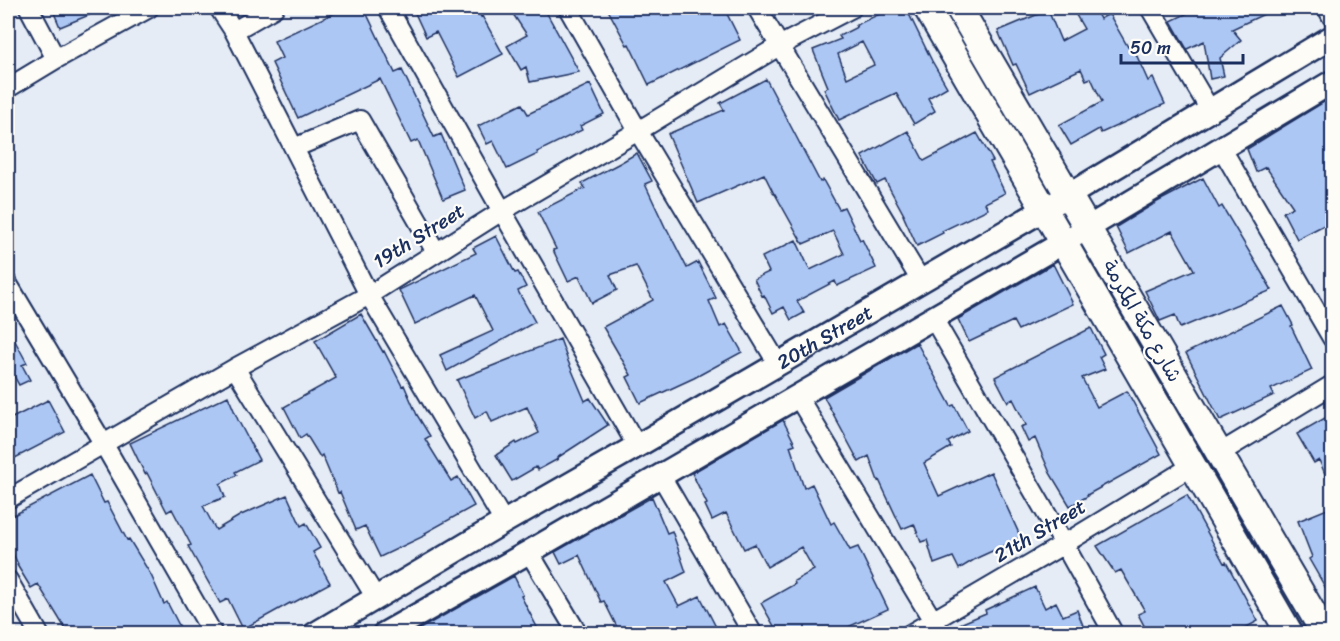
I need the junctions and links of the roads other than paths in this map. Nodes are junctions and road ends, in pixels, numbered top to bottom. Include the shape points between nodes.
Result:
1 (29, 8) edge
2 (149, 8) edge
3 (219, 8) edge
4 (274, 8) edge
5 (388, 8) edge
6 (568, 8) edge
7 (757, 8) edge
8 (852, 8) edge
9 (927, 8) edge
10 (959, 8) edge
11 (1150, 8) edge
12 (1327, 8) edge
13 (1332, 17) edge
14 (234, 31) junction
15 (1332, 37) edge
16 (779, 46) junction
17 (56, 59) junction
18 (1332, 82) edge
19 (8, 88) edge
20 (1210, 110) junction
21 (638, 131) junction
22 (294, 148) junction
23 (1222, 149) junction
24 (1069, 195) junction
25 (1045, 209) junction
26 (502, 211) junction
27 (1088, 228) junction
28 (1064, 242) junction
29 (436, 252) junction
30 (921, 281) junction
31 (8, 284) edge
32 (369, 294) junction
33 (933, 318) junction
34 (1332, 338) edge
35 (778, 364) junction
36 (235, 368) junction
37 (1332, 385) edge
38 (798, 397) junction
39 (103, 443) junction
40 (637, 446) junction
41 (1220, 453) junction
42 (1192, 466) junction
43 (661, 476) junction
44 (8, 499) edge
45 (504, 522) junction
46 (1064, 544) junction
47 (529, 552) junction
48 (8, 580) edge
49 (376, 598) junction
50 (937, 627) edge
51 (391, 632) edge
52 (39, 633) edge
53 (213, 633) edge
54 (315, 633) edge
55 (578, 633) edge
56 (753, 633) edge
57 (910, 633) edge
58 (1114, 633) edge
59 (1290, 633) edge
60 (1325, 633) edge

1 - 17 street
2 - 17 street
3 - 14 street
4 - 14 street
5 - 26 street
6 - 21 street
7 - 16 street
8 - 16 street, 19th Street
9 - 25 main road, شارع مكة المكرمة
10 - 24 main road, شارع مكة المكرمة
11 - 20 street
12 - 13 street
14 - 22 street
15 - 20 street, 20th Street
16 - 21 street, 19th Street
16 - 30 street
17 - 19 street
18 - 23 street, 20th Street
20 - 24 street, 20th Street
21 - 26 street, 19th Street
21 - 35 street
22 - 29 street via 360,120
22 - 32 street
23 - 27 street, 20th Street
23 - 34 street
24 - 25 street, 20th Street
24 - 27 main road, شارع مكة المكرمة
25 - 28 main road, شارع مكة المكرمة
25 - 30 street, 20th Street
26 - 29 street, 19th Street
26 - 40 street
27 - 28 street, 20th Street
27 - 41 main road, شارع مكة المكرمة
28 - 33 street, 20th Street
28 - 42 main road, شارع مكة المكرمة
29 - 32 street, 19th Street
30 - 35 street, 20th Street
31 - 39 street
32 - 36 street, 19th Street
32 - 45 street
33 - 38 street, 20th Street
33 - 46 street
35 - 40 street, 20th Street
36 - 39 street, 19th Street
36 - 49 street
37 - 41 street
38 - 43 street, 20th Street
38 - 50 street
39 - 44 street, 19th Street
39 - 53 street
40 - 45 street, 20th Street
41 - 60 main road, شارع مكة المكرمة
42 - 46 street, 21th Street
42 - 59 main road, شارع مكة المكرمة
43 - 47 street, 20th Street
43 - 56 street
45 - 49 street, 20th Street
46 - 50 street, 21th Street
46 - 58 street
47 - 51 street, 20th Street
47 - 55 street
48 - 52 street
49 - 54 street, 20th Street
50 - 57 street, 21th Street

